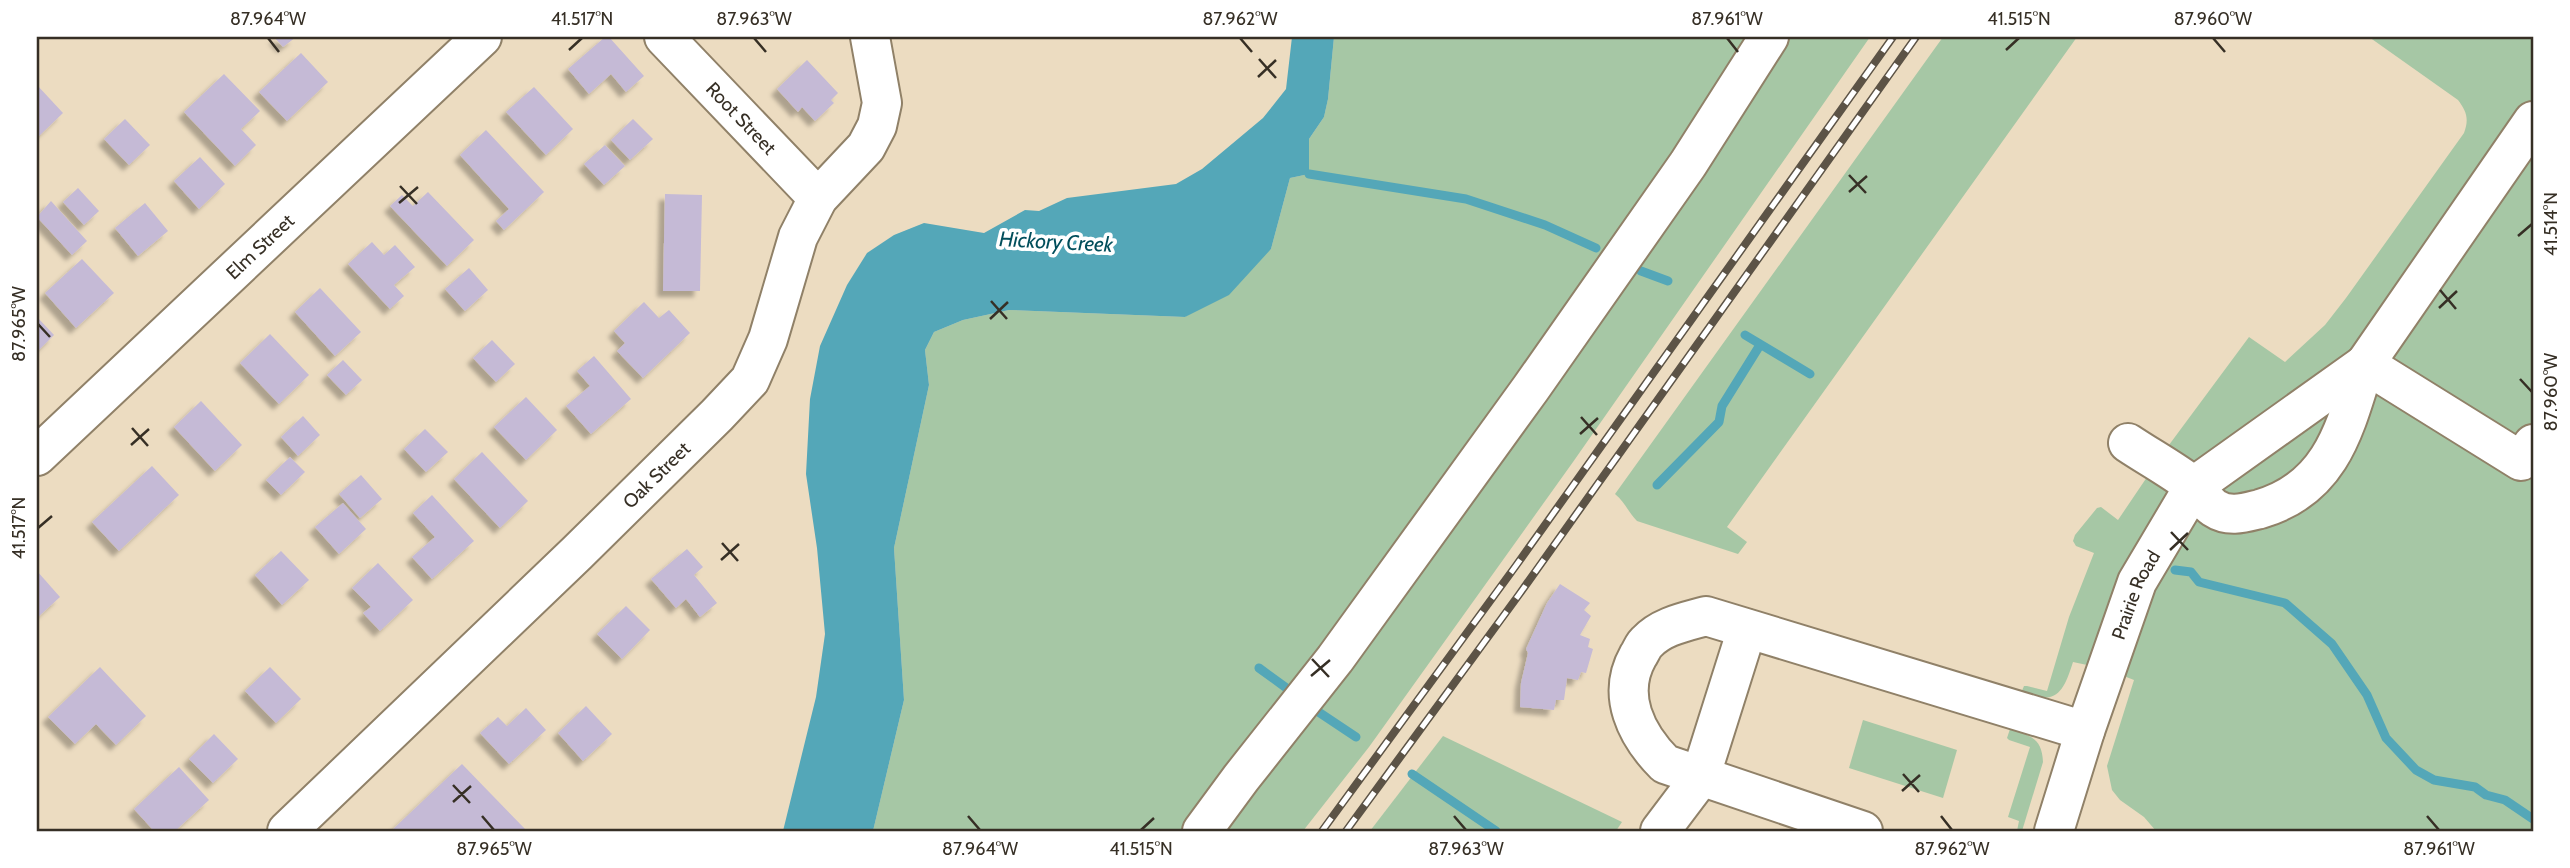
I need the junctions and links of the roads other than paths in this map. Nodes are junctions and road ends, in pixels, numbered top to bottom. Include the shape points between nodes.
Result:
1 (482, 37) edge
2 (664, 37) edge
3 (870, 37) edge
4 (1769, 37) edge
5 (2533, 121) edge
6 (818, 198) junction
7 (2365, 364) junction
8 (2128, 443) dead end
9 (37, 456) edge
10 (2529, 460) edge
11 (2193, 486) junction
12 (1747, 629) junction
13 (2085, 731) junction
14 (1700, 778) junction
15 (287, 831) edge
16 (1202, 831) edge
17 (1660, 831) edge
18 (1863, 831) edge
19 (2053, 831) edge

1 - 9 street, Elm Street
2 - 6 street, Root Street
3 - 6 street, Oak Street via 882,103 877,126 866,147
4 - 16 street via 1689,164 1531,388 1335,659
5 - 7 street
6 - 15 street, Oak Street via 798,237 768,339 750,380 577,554
7 - 10 street
7 - 11 street, Prairie Road
7 - 11 street via 2345,428 2327,464 2301,490 2236,516 2214,508
8 - 11 street
11 - 13 street, Prairie Road via 2137,582
12 - 13 street
12 - 14 street
12 - 14 street via 1706,616 1671,625 1646,642 1632,667 1628,697 1633,720 1649,748 1665,764
13 - 19 street, Prairie Road
14 - 17 street
14 - 18 street

